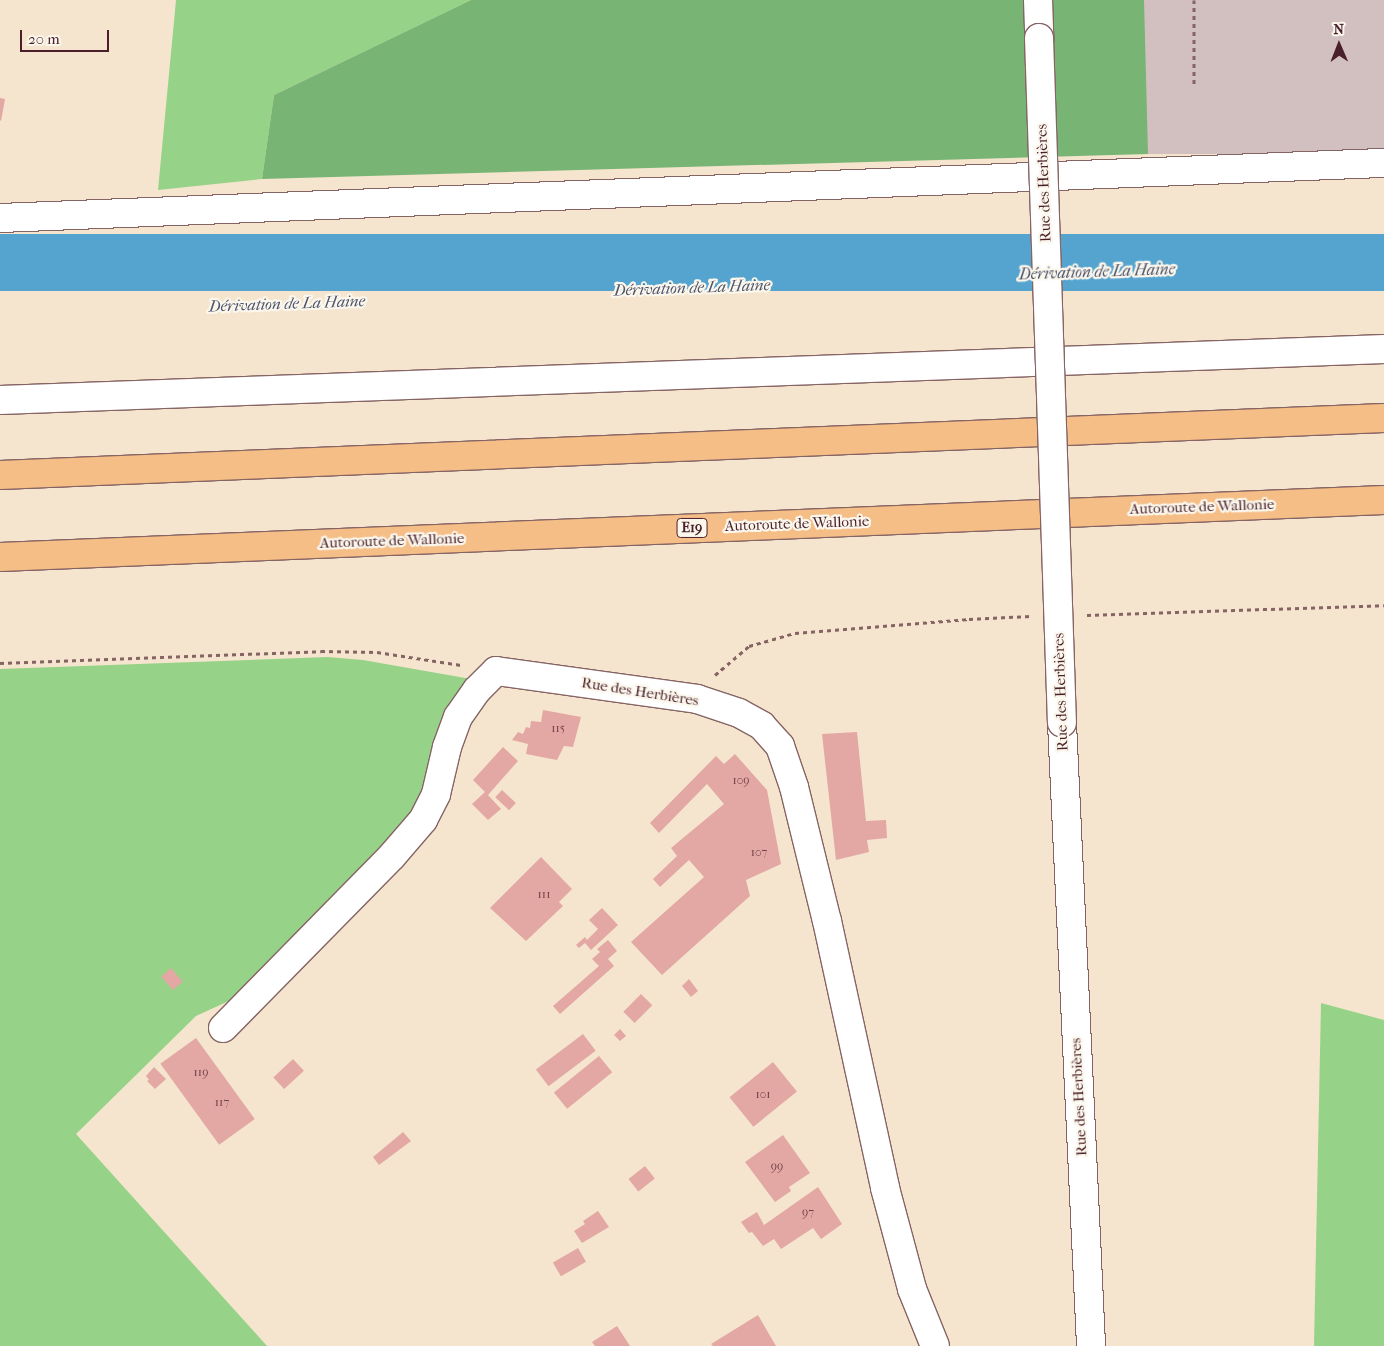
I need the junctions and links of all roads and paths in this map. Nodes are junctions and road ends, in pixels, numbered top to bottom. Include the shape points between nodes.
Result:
1 (1038, 0) edge
2 (1194, 0) edge
3 (1194, 86) dead end
4 (1384, 164) edge
5 (0, 218) edge
6 (1384, 349) edge
7 (0, 400) edge
8 (1384, 418) edge
9 (0, 475) edge
10 (1384, 500) edge
11 (0, 557) edge
12 (0, 663) edge
13 (496, 670) junction
14 (223, 1028) dead end
15 (935, 1346) edge
16 (1091, 1346) edge

1 - 16 street, Rue des Herbières, bridge via 1062,723
2 - 3 path
4 - 5 street
6 - 7 street
8 - 9 highway
10 - 11 highway, Autoroute de Wallonie / E19
12 - 13 path via 321,650 377,652
13 - 14 street via 458,717 447,746 436,794 423,820 392,856
13 - 15 street, Rue des Herbières via 697,699 739,713 762,726 780,746 794,787 824,911 885,1188 912,1289

